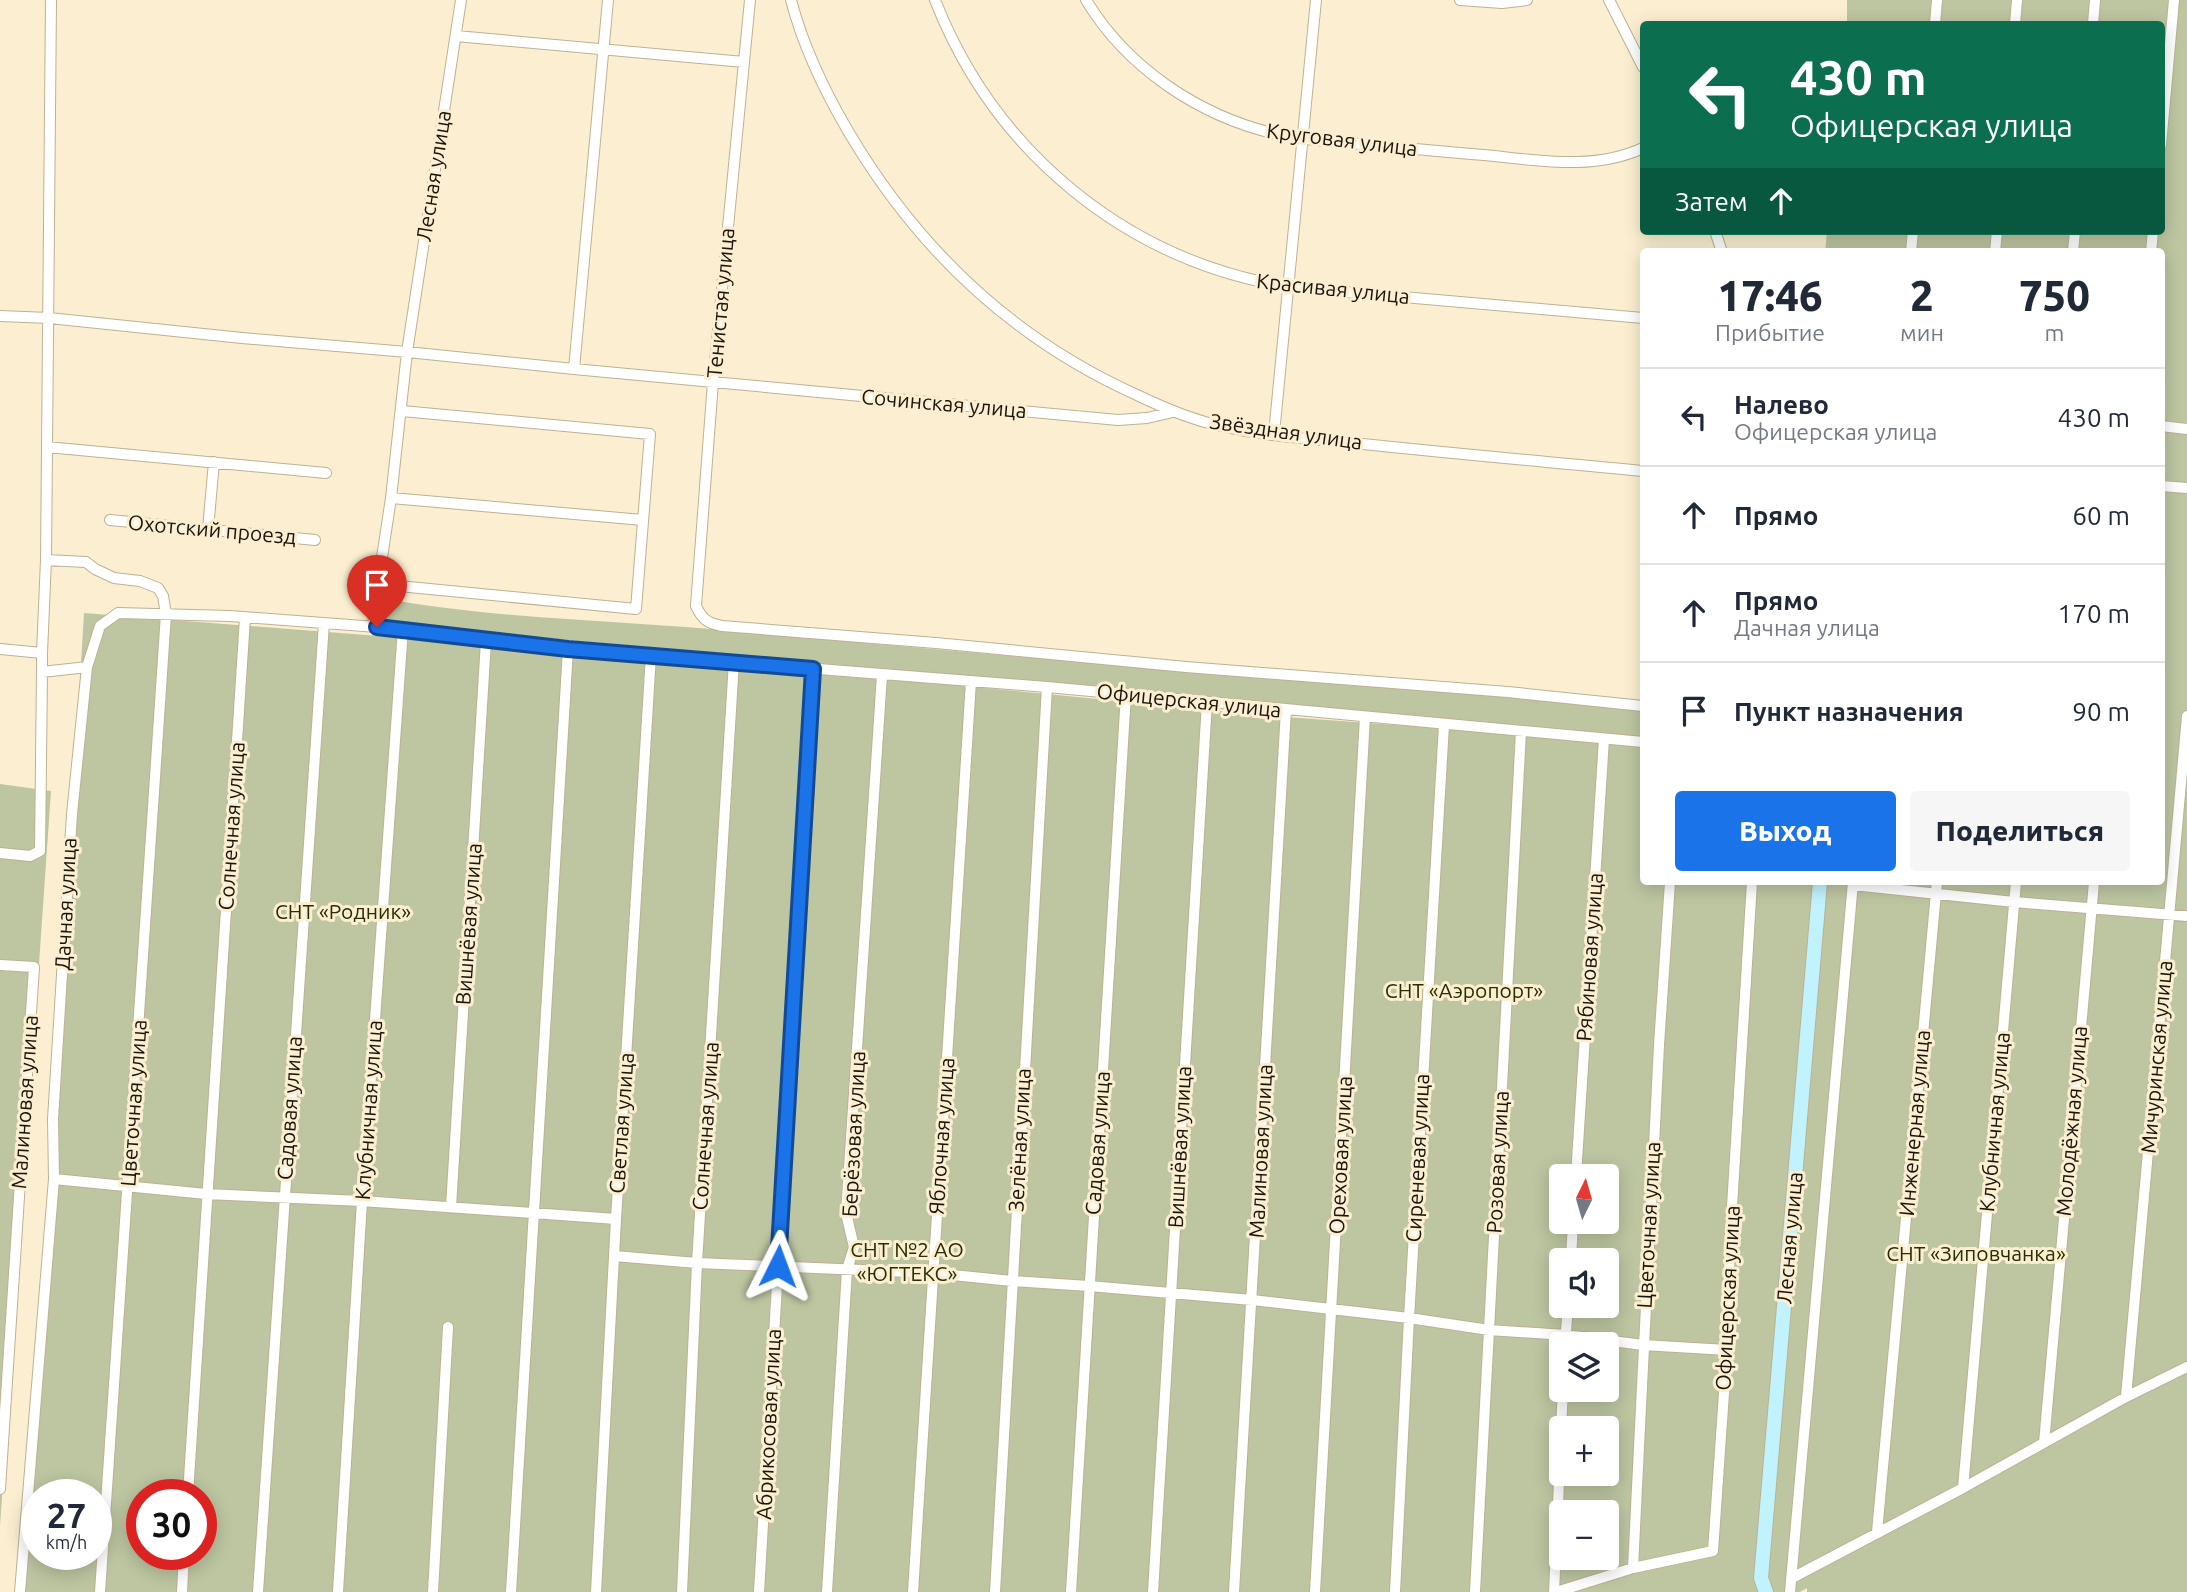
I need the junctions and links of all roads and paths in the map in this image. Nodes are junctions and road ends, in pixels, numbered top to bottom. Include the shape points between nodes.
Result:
1 (51, 0) edge
2 (461, 0) edge
3 (608, 0) edge
4 (750, 0) edge
5 (791, 0) edge
6 (935, 0) edge
7 (1086, 0) edge
8 (1316, 0) edge
9 (1460, 0) edge
10 (1527, 0) edge
11 (1609, 0) edge
12 (1937, 0) edge
13 (2017, 0) edge
14 (2095, 0) edge
15 (2174, 0) edge
16 (1935, 21) edge
17 (2015, 21) edge
18 (2093, 21) edge
19 (456, 36) junction
20 (604, 50) junction
21 (1640, 61) edge
22 (744, 62) junction
23 (2165, 100) edge
24 (1302, 138) junction
25 (1640, 149) edge
26 (1289, 287) junction
27 (0, 316) edge
28 (49, 318) junction
29 (1640, 318) edge
30 (408, 352) junction
31 (574, 369) junction
32 (713, 382) junction
33 (401, 411) junction
34 (1173, 412) junction
35 (2165, 426) edge
36 (2187, 429) edge
37 (1274, 435) junction
38 (47, 447) junction
39 (214, 462) junction
40 (1640, 471) edge
41 (326, 472) dead end
42 (2165, 486) edge
43 (2187, 488) edge
44 (391, 498) junction
45 (110, 520) dead end
46 (643, 520) junction
47 (208, 529) junction
48 (314, 540) dead end
49 (46, 560) junction
50 (166, 614) junction
51 (246, 618) junction
52 (324, 624) junction
53 (403, 629) junction
54 (486, 641) junction
55 (0, 649) edge
56 (568, 649) junction
57 (43, 653) junction
58 (651, 655) junction
59 (734, 661) junction
60 (86, 667) junction
61 (813, 669) junction
62 (42, 672) junction
63 (882, 675) junction
64 (971, 681) junction
65 (1047, 687) junction
66 (1126, 694) junction
67 (1207, 702) junction
68 (1640, 706) edge
69 (1286, 710) junction
70 (2187, 716) edge
71 (1365, 717) junction
72 (1444, 725) junction
73 (1521, 731) junction
74 (1604, 739) junction
75 (1640, 742) edge
76 (0, 853) edge
77 (1670, 885) edge
78 (1752, 885) edge
79 (1820, 885) edge
80 (1853, 885) edge
81 (1887, 885) edge
82 (2016, 885) edge
83 (2094, 885) edge
84 (1937, 888) edge
85 (2014, 902) junction
86 (2091, 907) junction
87 (2171, 915) junction
88 (2187, 916) edge
89 (0, 965) edge
90 (1577, 1164) edge
91 (54, 1179) junction
92 (129, 1186) junction
93 (206, 1194) junction
94 (283, 1198) junction
95 (362, 1201) junction
96 (452, 1207) junction
97 (536, 1212) junction
98 (616, 1219) junction
99 (614, 1255) junction
100 (697, 1263) junction
101 (778, 1266) junction
102 (847, 1270) junction
103 (933, 1273) junction
104 (1012, 1281) junction
105 (1089, 1286) junction
106 (1172, 1293) junction
107 (1252, 1300) junction
108 (1332, 1310) junction
109 (1409, 1318) junction
110 (448, 1327) dead end
111 (1489, 1330) junction
112 (1549, 1338) edge
113 (1619, 1343) edge
114 (1643, 1345) junction
115 (1727, 1350) junction
116 (2187, 1367) edge
117 (2126, 1397) junction
118 (2044, 1443) junction
119 (189, 1479) edge
120 (1559, 1486) edge
121 (1963, 1488) junction
122 (0, 1489) edge
123 (1878, 1531) junction
124 (1633, 1568) junction
125 (183, 1570) edge
126 (1792, 1578) junction
127 (20, 1592) edge
128 (100, 1592) edge
129 (182, 1592) edge
130 (258, 1592) edge
131 (338, 1592) edge
132 (433, 1592) edge
133 (511, 1592) edge
134 (596, 1592) edge
135 (682, 1592) edge
136 (759, 1592) edge
137 (827, 1592) edge
138 (913, 1592) edge
139 (995, 1592) edge
140 (1071, 1592) edge
141 (1153, 1592) edge
142 (1234, 1592) edge
143 (1315, 1592) edge
144 (1395, 1592) edge
145 (1475, 1592) edge
146 (1555, 1592) edge
147 (1766, 1592) edge
148 (1790, 1592) edge

1 - 28 street
2 - 19 street, Лесная улица
3 - 20 street
4 - 22 street, Тенистая улица
5 - 34 street, Звёздная улица via 834,107 889,195 938,254 1022,329 1080,366
6 - 26 street, Красивая улица via 980,89 1011,129 1071,188 1153,244 1250,281
7 - 24 street, Круговая улица via 1117,43 1161,82 1238,123
8 - 24 street
9 - 10 street via 1502,4
11 - 21 street
12 - 16 street
13 - 17 street
14 - 18 street
15 - 23 street
19 - 20 street
19 - 30 street, Лесная улица
20 - 22 street
20 - 31 street
22 - 32 street, Тенистая улица
24 - 25 street, Круговая улица via 1555,162 1600,162
24 - 26 street
26 - 29 street, Красивая улица
26 - 37 street
27 - 28 street, Сочинская улица
28 - 30 street, Сочинская улица
28 - 38 street
30 - 31 street, Сочинская улица
30 - 33 street, Лесная улица
31 - 32 street, Сочинская улица
32 - 34 street, Сочинская улица via 1118,420
32 - 68 street, Тенистая улица via 696,606 708,623
33 - 44 street, Лесная улица
33 - 46 street via 650,435
34 - 37 street, Звёздная улица
35 - 36 street
37 - 40 street, Звёздная улица
38 - 39 street
38 - 49 street
39 - 41 street
39 - 47 street
42 - 43 street
44 - 46 street
44 - 46 street, Лесная улица via 378,584 636,609
45 - 47 street, Охотский проезд
47 - 48 street, Охотский проезд
49 - 50 street via 86,562 114,578 140,580 158,588
49 - 57 street
50 - 51 street, Дачная улица
50 - 60 street, Дачная улица via 118,613 100,626
50 - 92 street, Цветочная улица
51 - 52 street, Дачная улица
51 - 93 street, Солнечная улица
52 - 53 street, Дачная улица
52 - 94 street, Садовая улица
53 - 54 street, Дачная улица
53 - 95 street, Клубничная улица
54 - 56 street, Дачная улица
54 - 96 street, Вишнёвая улица
55 - 57 street
56 - 58 street, Дачная улица
56 - 97 street
57 - 62 street
58 - 59 street, Офицерская улица
58 - 98 street, Светлая улица
59 - 61 street, Офицерская улица
59 - 100 street, Солнечная улица
60 - 62 street
60 - 91 street, Дачная улица via 72,814 53,1119
61 - 63 street, Офицерская улица
61 - 101 street, Абрикосовая улица
62 - 76 street via 40,851 30,856
63 - 64 street, Офицерская улица
63 - 102 street, Берёзовая улица via 846,1213 854,1247
64 - 65 street, Офицерская улица
64 - 103 street, Яблочная улица
65 - 66 street, Офицерская улица
65 - 104 street, Зелёная улица
66 - 67 street, Офицерская улица
66 - 105 street, Садовая улица
67 - 69 street, Офицерская улица
67 - 106 street, Вишнёвая улица
69 - 71 street, Офицерская улица
69 - 107 street, Малиновая улица
70 - 87 street, Мичуринская улица
71 - 72 street, Офицерская улица
71 - 108 street, Ореховая улица
72 - 73 street, Офицерская улица
72 - 109 street, Сиреневая улица
73 - 74 street, Офицерская улица
73 - 111 street, Розовая улица
74 - 75 street, Офицерская улица
74 - 90 street, Рябиновая улица
77 - 114 street, Цветочная улица
78 - 115 street, Офицерская улица
79 - 147 street, Лесная улица via 1761,1578
80 - 126 street, Лесная улица
81 - 84 street
82 - 85 street, Клубничная улица
83 - 86 street, Молодёжная улица
84 - 85 street
84 - 123 street, Инженерная улица
85 - 86 street
85 - 121 street, Клубничная улица
86 - 87 street
86 - 118 street, Молодёжная улица
87 - 88 street
87 - 117 street, Мичуринская улица
89 - 122 street, Малиновая улица via 34,967
91 - 92 street
91 - 127 street, Дачная улица
92 - 93 street
92 - 128 street, Цветочная улица
93 - 94 street
93 - 119 street, Солнечная улица
94 - 95 street
94 - 130 street, Садовая улица
95 - 96 street
95 - 131 street, Клубничная улица
96 - 97 street
97 - 98 street
97 - 133 street
98 - 99 street, Светлая улица
99 - 100 street
99 - 134 street, Светлая улица
100 - 101 street
100 - 135 street, Солнечная улица
101 - 102 street
101 - 136 street, Абрикосовая улица
102 - 103 street
102 - 137 street, Берёзовая улица
103 - 104 street
103 - 138 street, Яблочная улица
104 - 105 street
104 - 139 street, Зелёная улица
105 - 106 street
105 - 140 street, Садовая улица
106 - 107 street
106 - 141 street, Вишнёвая улица
107 - 108 street
107 - 142 street, Малиновая улица
108 - 109 street
108 - 143 street, Ореховая улица
109 - 111 street
109 - 144 street, Сиреневая улица
110 - 132 street
111 - 112 street
111 - 145 street, Розовая улица
113 - 114 street
114 - 115 street
114 - 124 street, Цветочная улица
115 - 124 street, Офицерская улица via 1713,1551
116 - 117 street
117 - 118 street
118 - 121 street
120 - 146 street
121 - 123 street
123 - 126 street
124 - 146 street, Офицерская улица
125 - 129 street
126 - 148 street, Лесная улица

